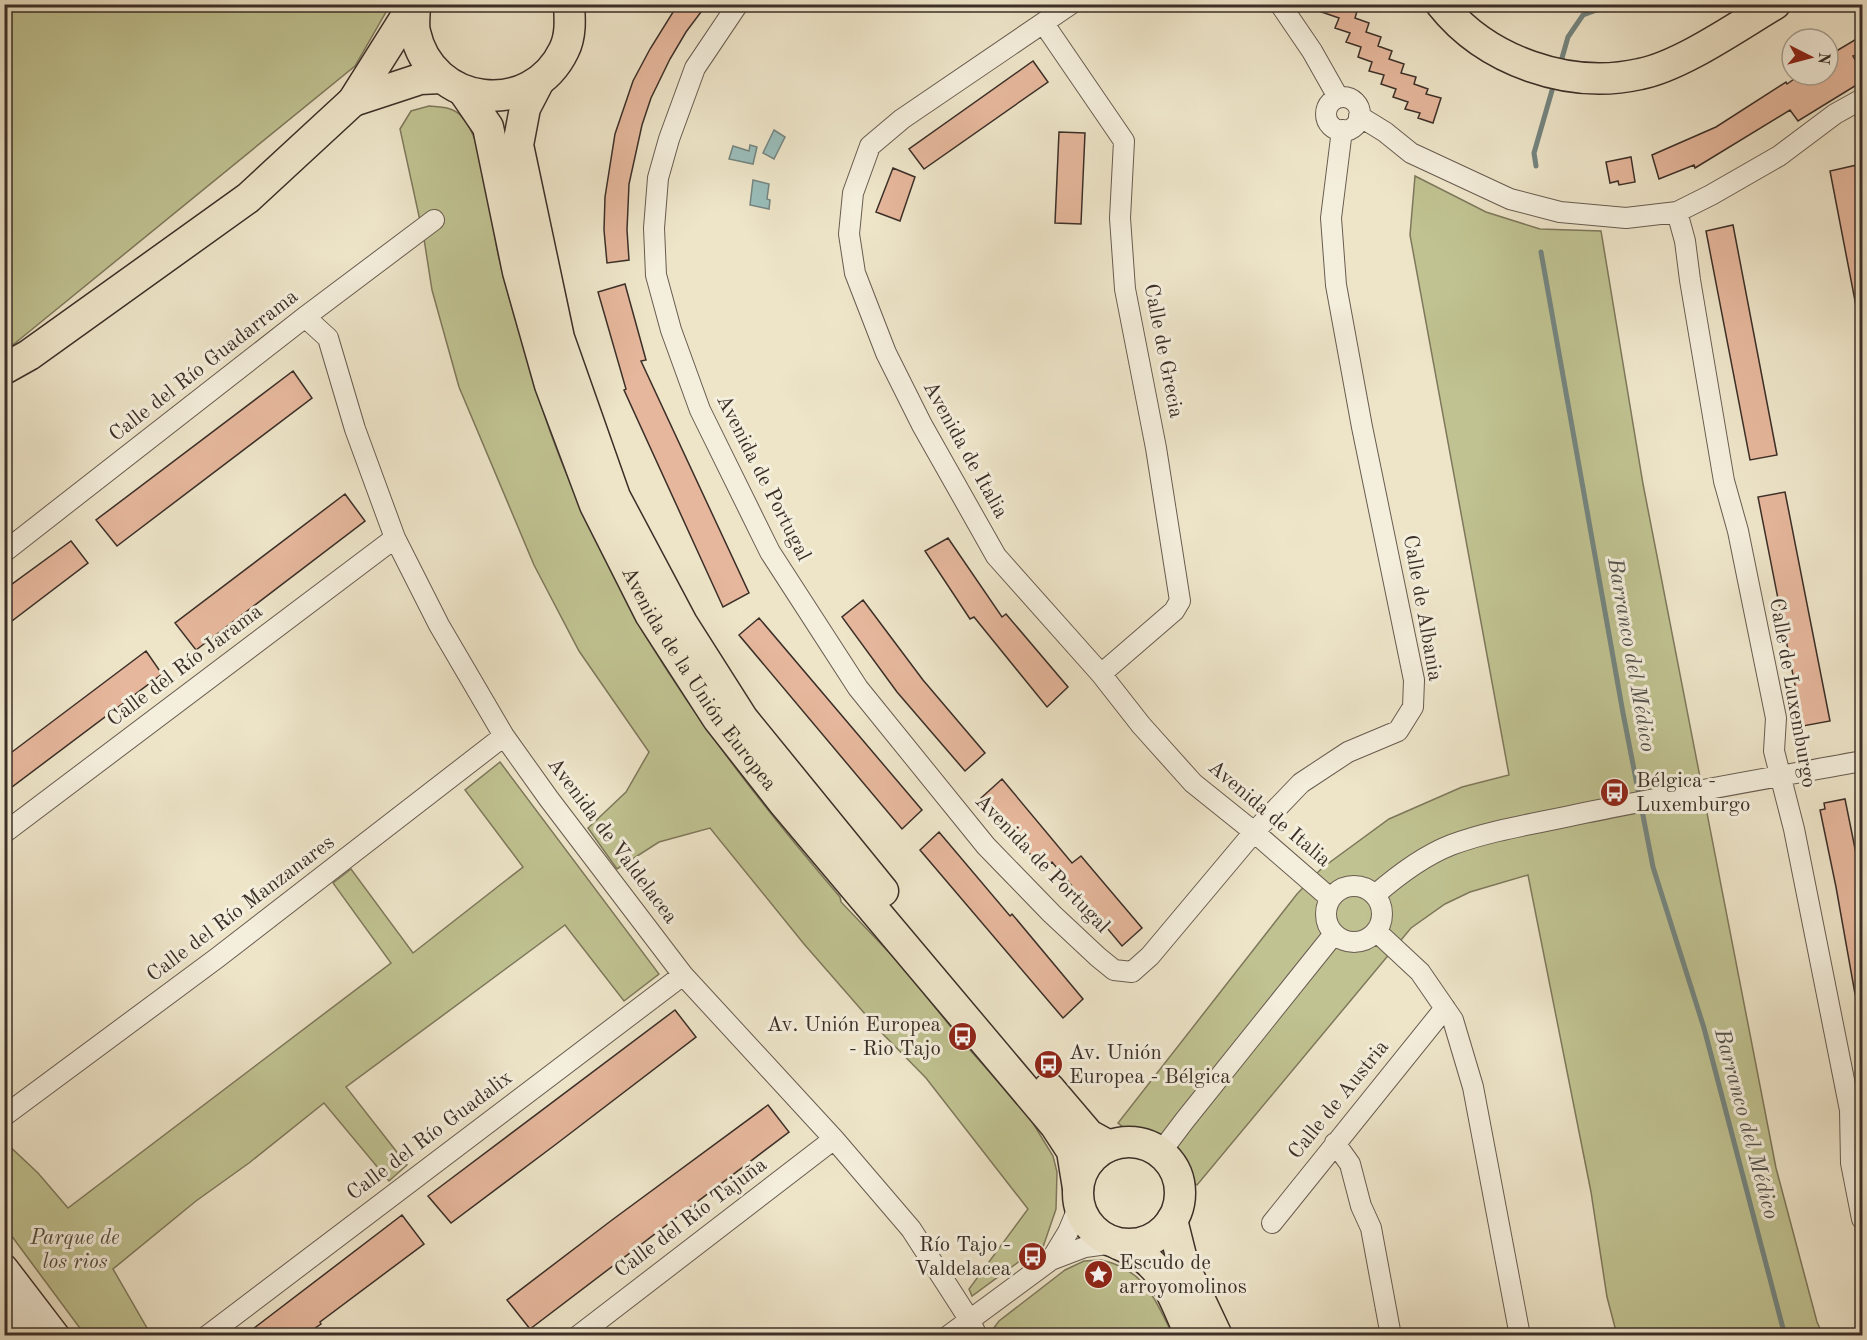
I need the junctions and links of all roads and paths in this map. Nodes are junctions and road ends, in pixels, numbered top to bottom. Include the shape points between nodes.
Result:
1 (415, 4) edge
2 (738, 4) edge
3 (1071, 4) edge
4 (1280, 4) edge
5 (1442, 4) edge
6 (1775, 4) edge
7 (574, 12) edge
8 (1044, 24) junction
9 (539, 81) junction
10 (452, 85) junction
11 (1338, 97) junction
12 (1863, 99) edge
13 (353, 101) junction
14 (1359, 116) junction
15 (1342, 130) junction
16 (1677, 212) junction
17 (434, 220) dead end
18 (305, 317) junction
19 (4, 369) edge
20 (395, 538) junction
21 (4, 552) edge
22 (1101, 674) junction
23 (504, 736) junction
24 (1863, 761) edge
25 (1780, 777) junction
26 (1254, 832) junction
27 (4, 833) edge
28 (1375, 895) junction
29 (1329, 898) junction
30 (1376, 931) junction
31 (1334, 934) junction
32 (1132, 972) joint
33 (683, 975) junction
34 (1445, 1008) junction
35 (4, 1116) edge
36 (834, 1139) junction
37 (1335, 1143) junction
38 (1109, 1146) junction
39 (1160, 1153) junction
40 (1078, 1197) junction
41 (1863, 1219) edge
42 (1172, 1220) junction
43 (1272, 1224) dead end
44 (1116, 1243) junction
45 (1051, 1260) junction
46 (4, 1268) edge
47 (4, 1300) edge
48 (973, 1327) edge
49 (31, 1335) edge
50 (56, 1335) edge
51 (207, 1335) edge
52 (578, 1335) edge
53 (948, 1335) edge
54 (1191, 1335) edge
55 (1217, 1335) edge
56 (1392, 1335) edge
57 (1520, 1335) edge

1 - 10 main road, Avenida de la Unión Europea via 414,31 424,57
1 - 13 main road
2 - 32 street, Avenida de Portugal via 695,68 658,178 656,275 670,330 700,410 770,552 858,688 986,846 1098,957 1114,970
3 - 8 street, Avenida de Italia
4 - 11 street
5 - 6 main road via 1454,21 1505,57 1588,78 1641,74 1668,64
7 - 9 main road via 565,48 554,67
8 - 22 street, Calle de Grecia via 1124,141 1120,218 1125,289 1180,601 1174,611
8 - 22 street, Avenida de Italia via 902,118 870,146 853,193 849,234 855,273 886,353 996,556
9 - 10 main road via 516,93 490,97
9 - 38 main road, Avenida de la Unión Europea via 525,108 518,145 558,338 615,497 682,623 743,719 906,919 1089,1135
10 - 13 main road via 420,79
10 - 40 main road, Avenida de la Unión Europea via 488,127 518,272 550,385 595,505 650,614 718,719 783,802 1055,1125 1072,1151
11 - 14 street via 1353,100
11 - 15 street via 1326,114 1332,127
12 - 16 street via 1835,114 1779,156
13 - 19 main road via 248,198
14 - 15 street via 1350,129
14 - 16 street via 1411,153 1510,199 1560,212 1626,218
15 - 26 street, Calle de Albania via 1331,218 1336,285 1414,680 1413,707 1398,731 1348,752 1301,783
16 - 25 street, Calle de Luxemburgo via 1724,481 1776,718 1774,751
17 - 18 street, Calle del Río Guadarrama
18 - 20 street, Avenida de Valdelacea via 328,338 355,429
18 - 21 street, Calle del Río Guadarrama
20 - 23 street, Avenida de Valdelacea via 439,625
20 - 27 street, Calle del Río Jarama
22 - 26 street, Avenida de Italia via 1193,783
23 - 33 street, Avenida de Valdelacea
23 - 35 street, Calle del Río Manzanares via 217,958
24 - 25 street
25 - 28 street via 1682,793 1482,835 1423,860
25 - 41 street, Calle de Luxemburgo via 1794,829 1850,1110 1851,1163
26 - 29 street, Avenida de Italia
26 - 32 street, Calle de Albania via 1150,956
28 - 29 street via 1352,885
28 - 30 street via 1382,919
29 - 31 street via 1325,915
30 - 31 street via 1358,942
30 - 34 street via 1420,972
31 - 39 street
33 - 36 street, Avenida de Valdelacea
33 - 51 street, Calle del Río Guadalix
34 - 37 street, Calle de Austria
34 - 57 street via 1453,1020 1473,1087
36 - 48 street, Avenida de Valdelacea via 911,1229
36 - 52 street, Calle del Río Tajuña
37 - 43 street, Calle de Austria
37 - 56 street via 1350,1164 1371,1228
38 - 39 main road via 1135,1143
38 - 40 main road via 1097,1153 1081,1174
39 - 42 main road via 1174,1170 1180,1192
40 - 44 main road via 1086,1222 1098,1235
40 - 45 street via 1068,1232
42 - 44 main road via 1149,1241 1134,1245
42 - 55 main road via 1183,1264
44 - 45 street via 1085,1247
44 - 54 main road via 1151,1263 1165,1280
45 - 48 street
46 - 50 street
47 - 49 street
48 - 53 street

